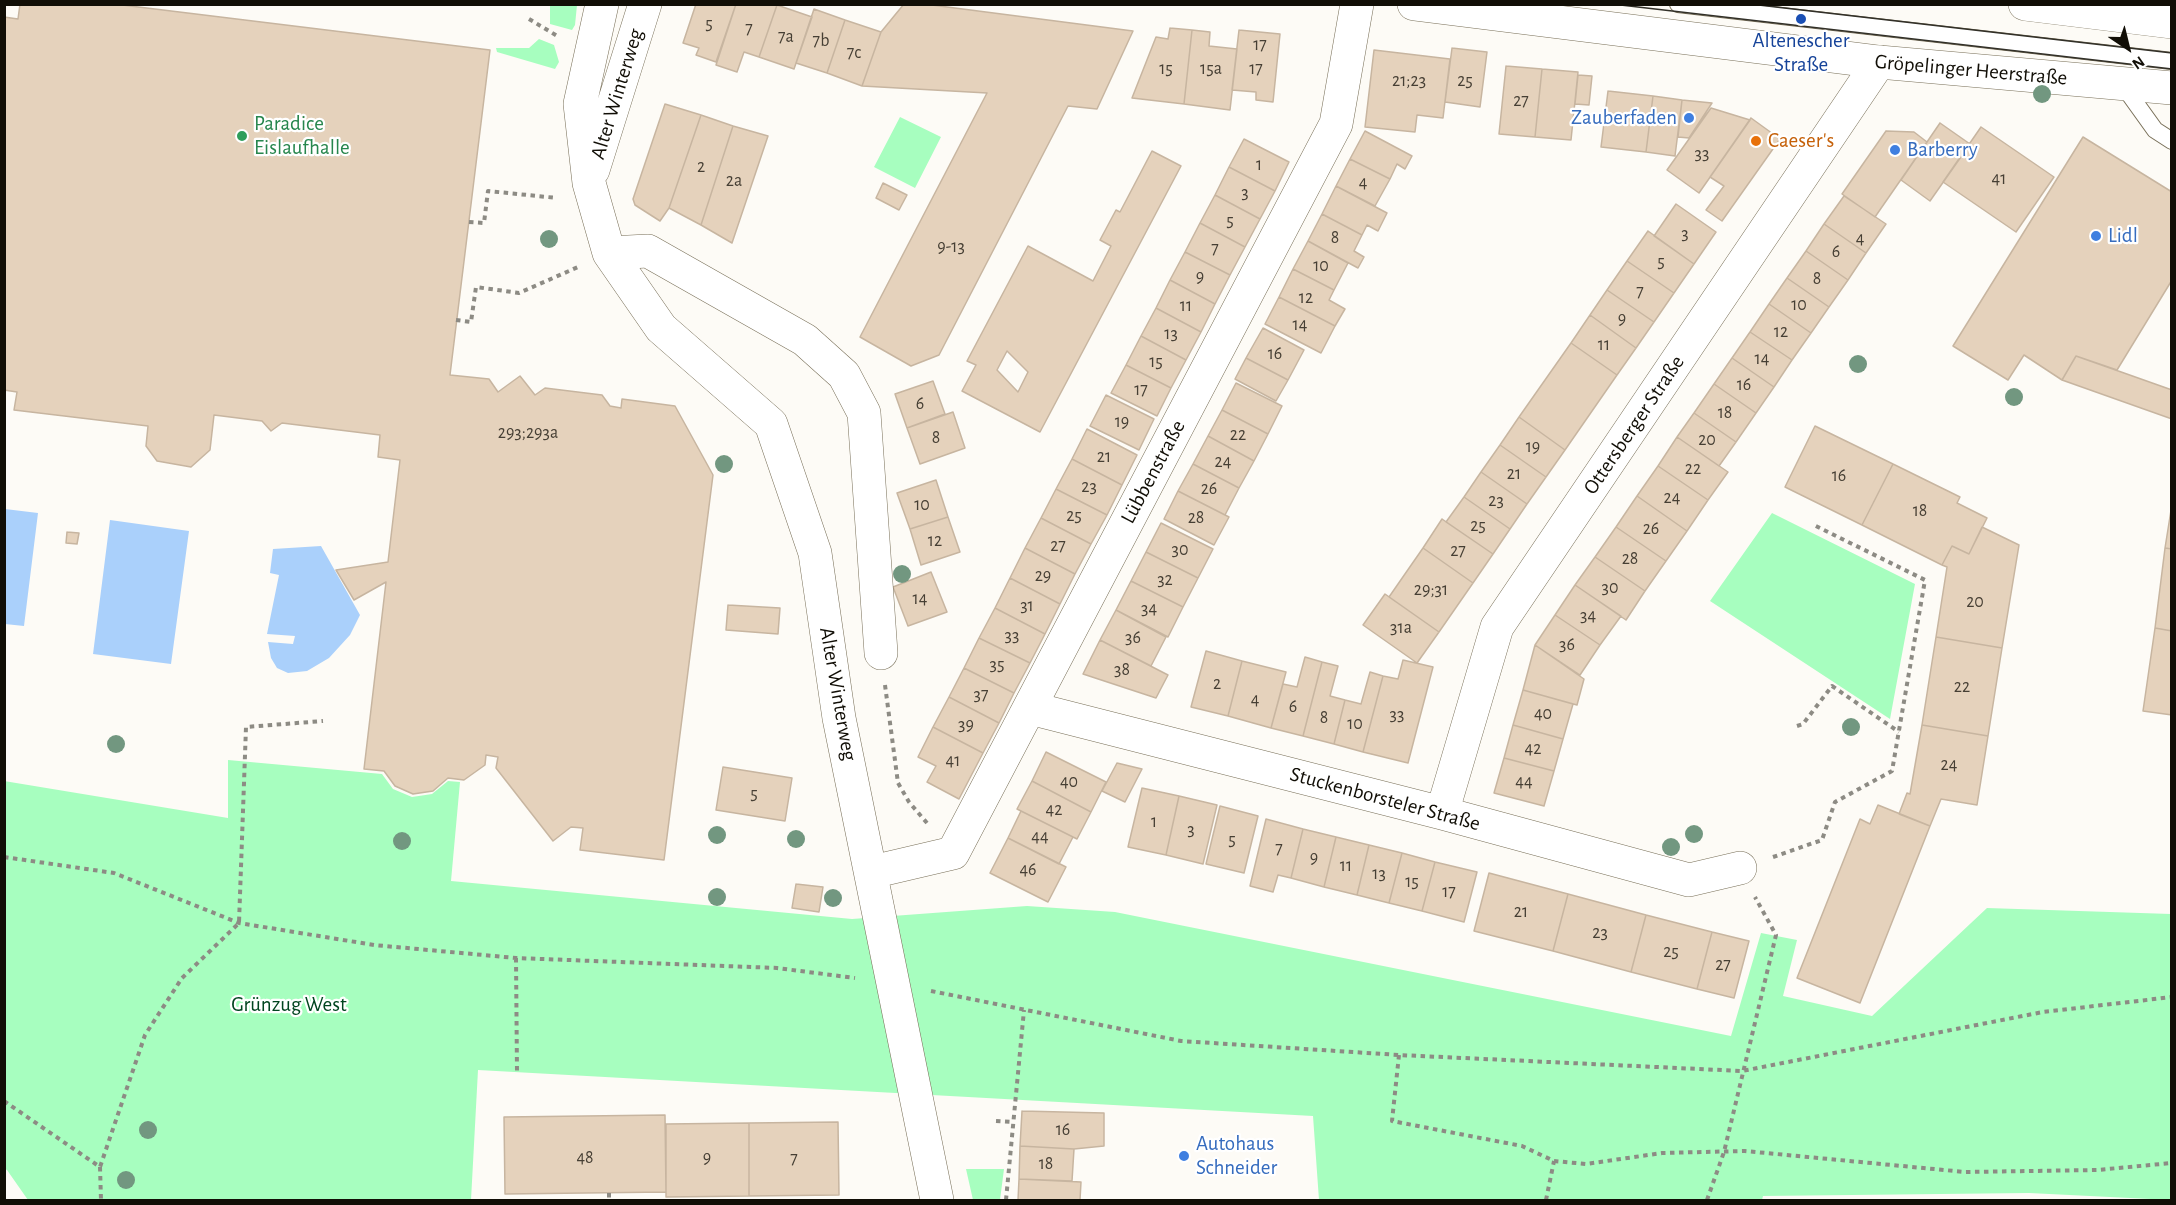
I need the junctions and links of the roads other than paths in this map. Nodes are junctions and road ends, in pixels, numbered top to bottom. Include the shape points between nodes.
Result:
1 (602, 4) edge
2 (645, 4) edge
3 (1357, 4) edge
4 (1414, 4) edge
5 (1678, 4) edge
6 (2025, 4) edge
7 (2172, 22) edge
8 (2172, 61) edge
9 (1879, 62) junction
10 (2122, 84) junction
11 (2172, 88) edge
12 (2172, 141) edge
13 (592, 190) junction
14 (609, 253) junction
15 (881, 653) road end
16 (1030, 708) junction
17 (1442, 813) junction
18 (1740, 868) road end
19 (872, 872) junction
20 (937, 1200) edge

1 - 13 street, Alter Winterweg via 580,104
2 - 13 street, Alter Winterweg
3 - 16 street, Lübbenstraße via 1336,124
4 - 9 street, Gröpelinger Heerstraße
5 - 8 lane
6 - 7 street
9 - 10 street, Gröpelinger Heerstraße
9 - 17 street, Ottersberger Straße via 1497,627
10 - 11 street, Gröpelinger Heerstraße
10 - 12 lane via 2155,130
13 - 14 street, Alter Winterweg
14 - 15 street via 648,251 806,340 844,375 864,413
14 - 19 street, Alter Winterweg via 661,328 771,424 815,553 840,718
16 - 17 street, Stuckenborsteler Straße
16 - 19 street, Lübbenstraße via 953,853
17 - 18 street, Stuckenborsteler Straße via 1689,880
19 - 20 street, Alter Winterweg

